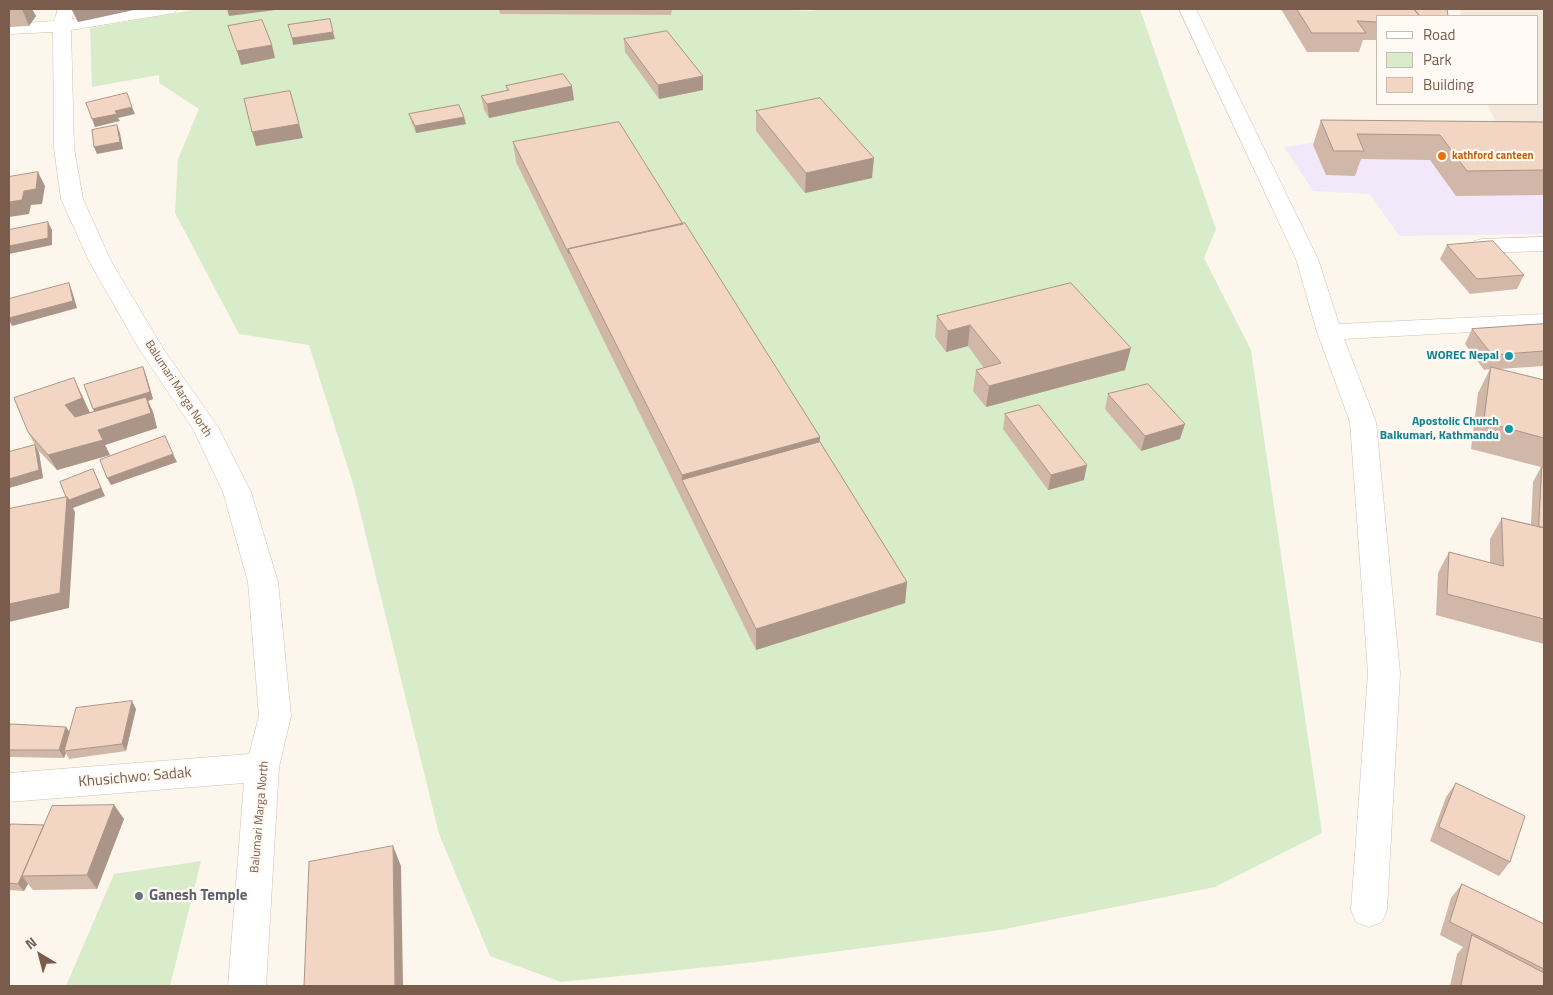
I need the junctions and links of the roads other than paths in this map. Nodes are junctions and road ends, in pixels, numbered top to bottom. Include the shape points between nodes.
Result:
1 (168, 9) edge
2 (1187, 9) edge
3 (64, 17) edge
4 (9, 29) edge
5 (1544, 244) edge
6 (1482, 246) edge
7 (1544, 321) edge
8 (1329, 332) junction
9 (262, 767) junction
10 (9, 788) edge
11 (1369, 910) dead end
12 (248, 986) edge

1 - 3 street
2 - 8 street via 1307,259
3 - 4 street
3 - 9 street, Balumari Marga North via 64,148 72,199 100,261 154,352 205,427 237,492 262,582 275,716
5 - 6 street
7 - 8 street
8 - 11 street via 1363,422 1384,673
9 - 10 street, Khusichwo: Sadak
9 - 12 street, Balumari Marga North

